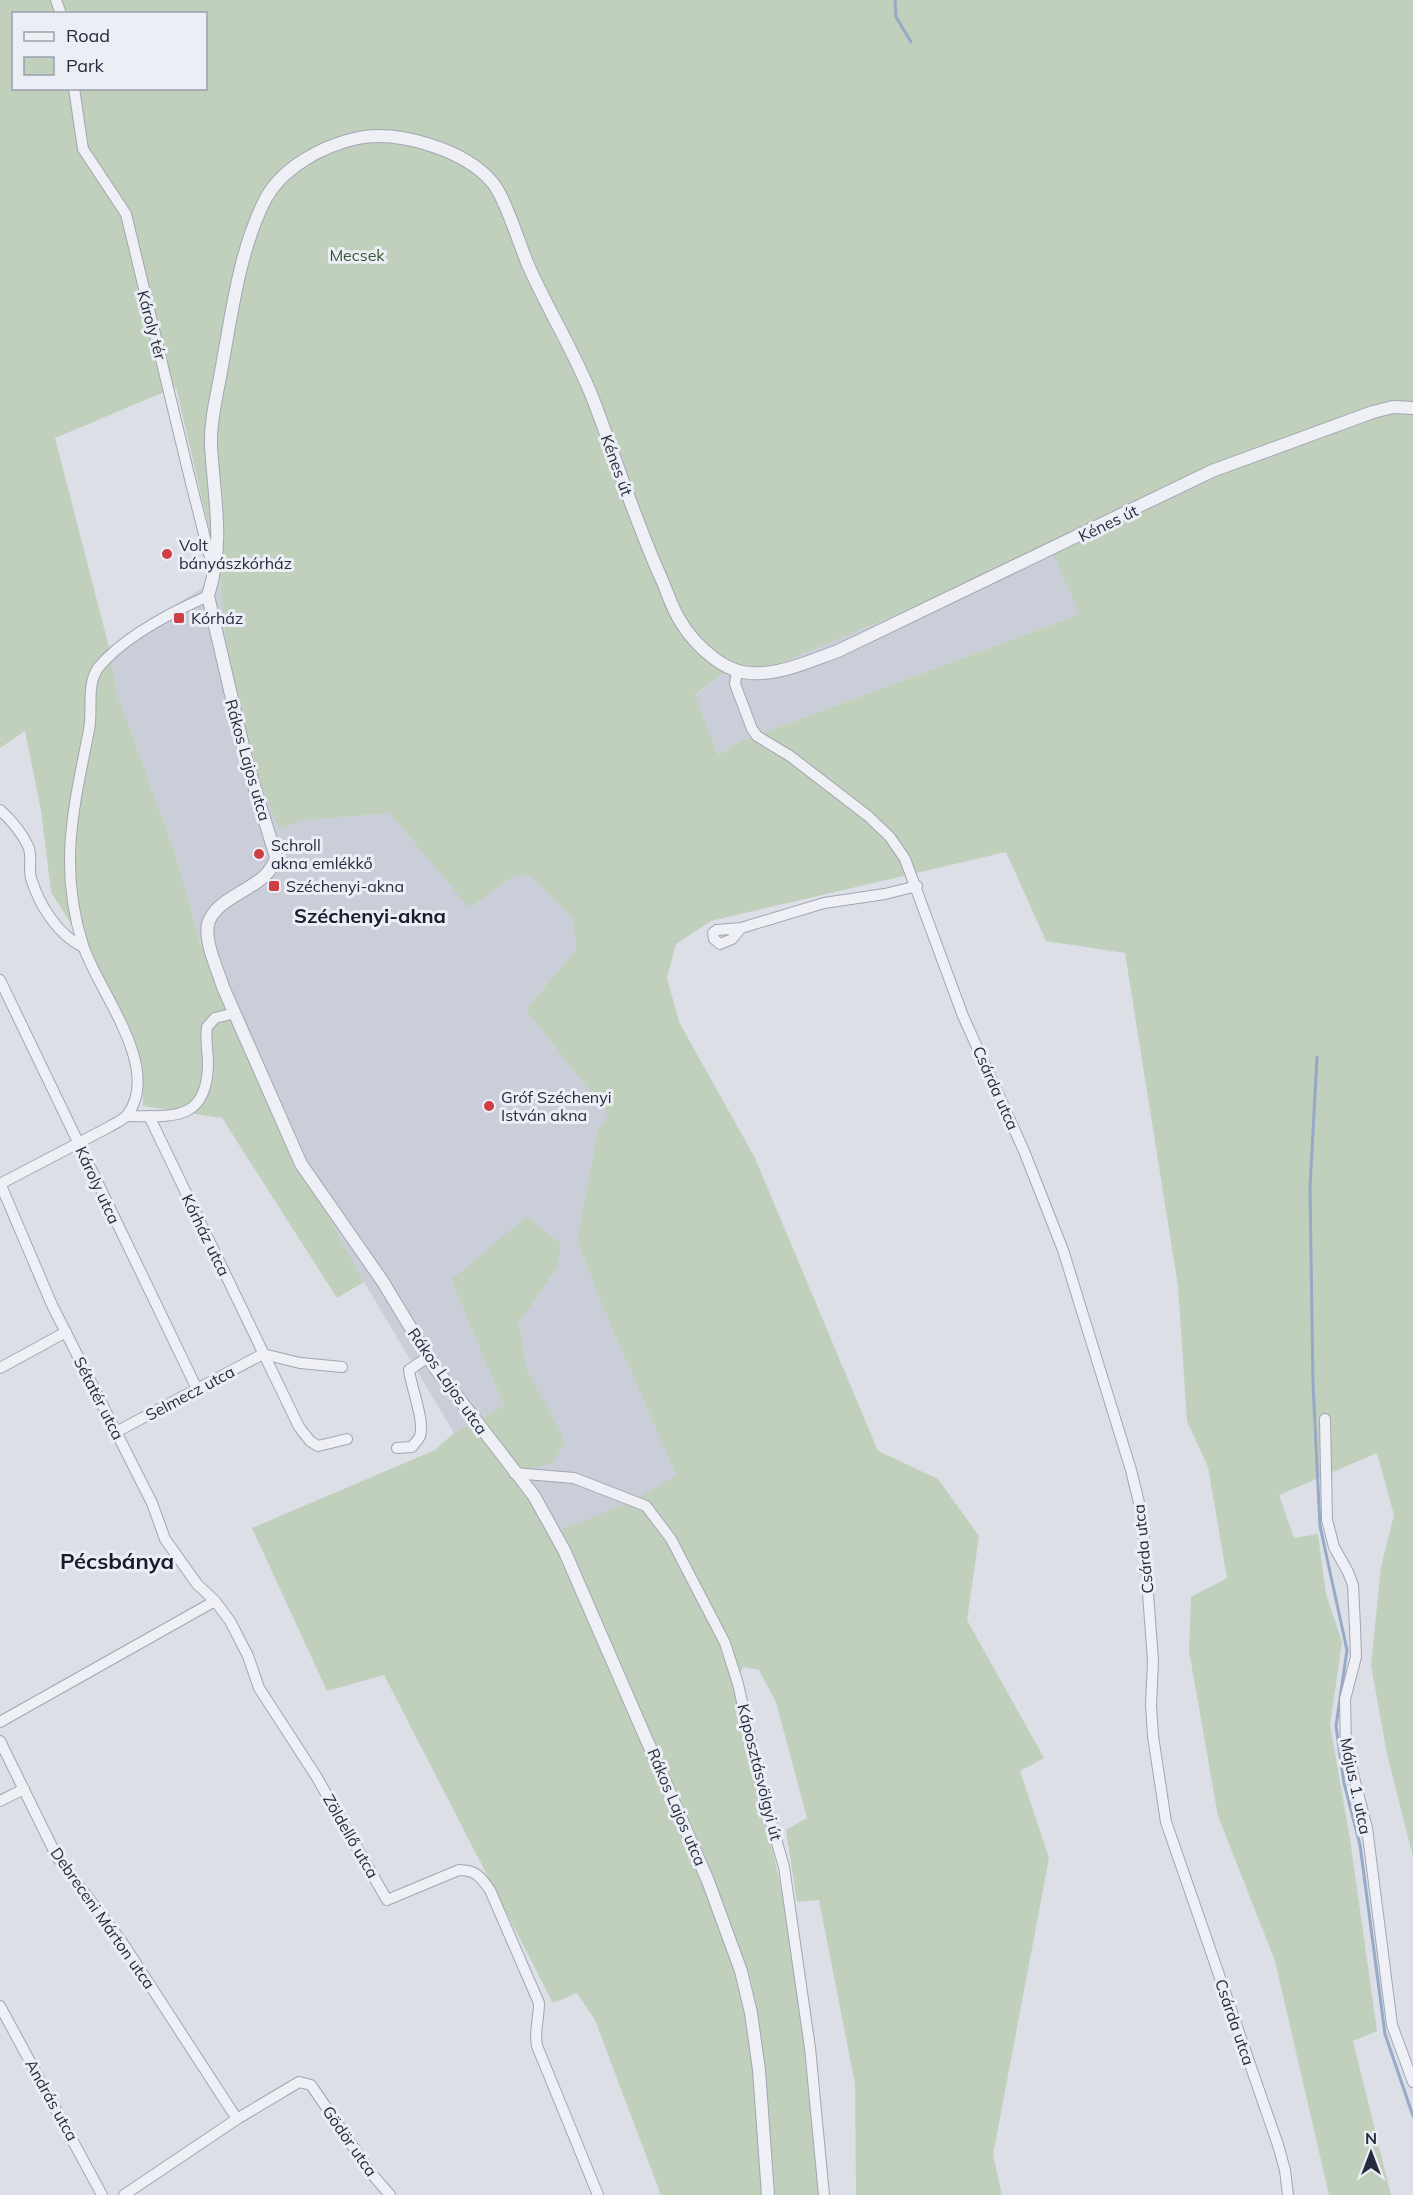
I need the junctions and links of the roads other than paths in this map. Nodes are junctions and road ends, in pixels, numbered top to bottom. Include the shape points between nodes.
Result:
1 (74, 90) edge
2 (1413, 408) edge
3 (216, 569) junction
4 (207, 596) junction
5 (737, 670) junction
6 (0, 810) edge
7 (916, 886) junction
8 (741, 928) dead end
9 (83, 947) junction
10 (0, 980) edge
11 (235, 1013) junction
12 (126, 1116) junction
13 (148, 1116) junction
14 (79, 1142) junction
15 (0, 1184) edge
16 (66, 1332) junction
17 (263, 1354) junction
18 (428, 1357) junction
19 (342, 1367) dead end
20 (0, 1368) edge
21 (197, 1389) junction
22 (1325, 1419) dead end
23 (116, 1432) junction
24 (347, 1439) dead end
25 (397, 1448) dead end
26 (514, 1473) junction
27 (215, 1601) junction
28 (0, 1722) edge
29 (0, 1741) edge
30 (24, 1789) junction
31 (0, 1802) edge
32 (0, 2006) edge
33 (1413, 2082) edge
34 (237, 2119) junction
35 (102, 2195) edge
36 (124, 2195) edge
37 (390, 2195) edge
38 (598, 2195) edge
39 (768, 2195) edge
40 (824, 2195) edge
41 (1288, 2195) edge

1 - 3 street, Károly tér via 83,149 126,214 195,501
2 - 5 street, Kénes út via 1373,412 1212,471 838,651 770,672
3 - 4 street, Kénes út
3 - 5 street, Kénes út via 219,526 211,441 241,270 263,204 290,171 323,149 373,135 408,138 453,155 492,182 584,378 681,624 724,665
4 - 9 street via 162,618 116,652 91,682 89,730 70,828 71,893
4 - 11 street, Rákos Lajos utca via 244,752 276,857 268,873 222,906 208,923 214,959
5 - 7 street, Csárda utca via 735,684 757,736 790,756 868,816 890,837
6 - 9 street via 16,824 30,849 31,877 48,914 69,940
7 - 8 street via 824,903
7 - 41 street, Csárda utca via 963,1016 1015,1130 1062,1250 1131,1470 1144,1539 1153,1661 1153,1736 1166,1822 1278,2145
9 - 12 street via 117,1012 131,1050 137,1078 133,1104
10 - 14 street, Károly utca
11 - 13 street via 215,1018 207,1027 204,1091 188,1112
11 - 18 street, Rákos Lajos utca via 301,1164 383,1282
12 - 13 street
12 - 14 street
13 - 17 street, Kórház utca
14 - 15 street
14 - 21 street, Károly utca
15 - 16 street, Sétatér utca
16 - 20 street
16 - 23 street, Sétatér utca
17 - 19 street
17 - 21 street, Selmecz utca
17 - 24 street via 310,1441 318,1446
18 - 25 street via 409,1370 420,1436 412,1447
18 - 26 street, Rákos Lajos utca
21 - 23 street, Selmecz utca
22 - 33 street, Május 1. utca via 1328,1520 1334,1547 1353,1585 1356,1658 1345,1699 1346,1747 1367,1828 1392,2025
23 - 27 street, Sétatér utca via 152,1503 165,1539 196,1584
26 - 39 street, Rákos Lajos utca via 546,1515 564,1550 729,1933 751,2013
26 - 40 street, Káposztásvölgyi út via 574,1478 646,1506 671,1539 725,1643 784,1867 810,2048
27 - 28 street
27 - 38 street, Zöldellő utca via 248,1656 259,1688 316,1776 387,1900 459,1870 478,1874 490,1890 539,2003 534,2035 537,2046
29 - 30 street, Debreceni Márton utca
30 - 31 street
30 - 34 street, Debreceni Márton utca via 57,1857 117,1935
32 - 35 street, András utca
34 - 36 street
34 - 37 street, Gödör utca via 299,2082 311,2085

